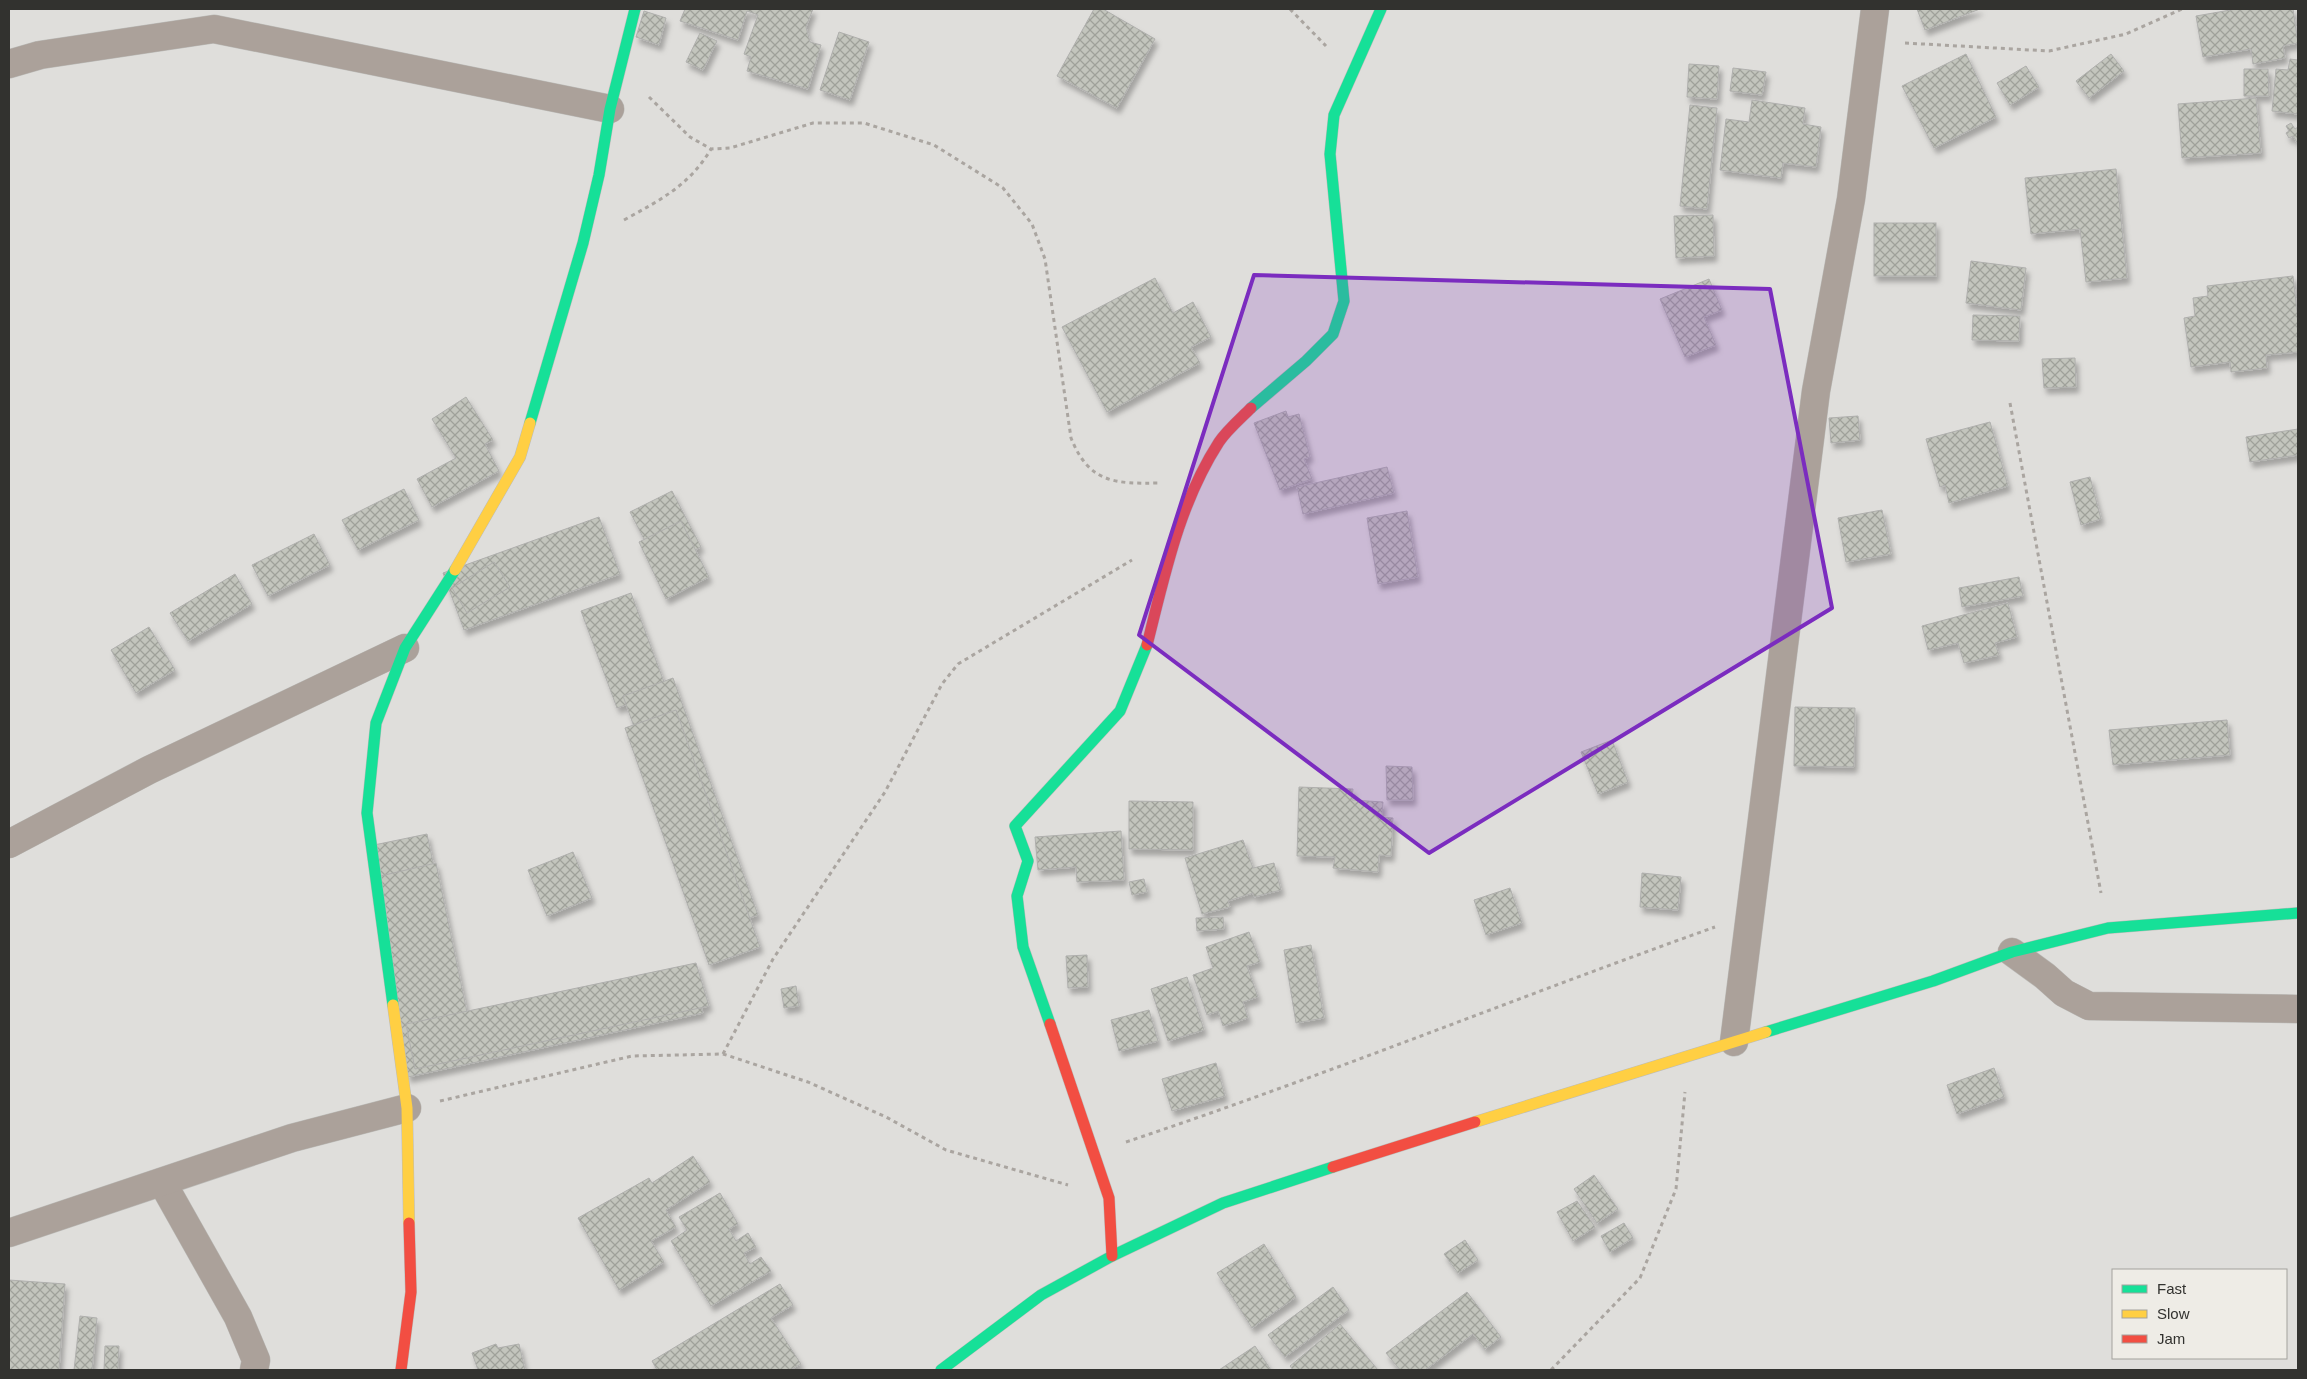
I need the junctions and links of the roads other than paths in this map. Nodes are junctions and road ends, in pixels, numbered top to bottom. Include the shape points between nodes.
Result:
1 (635, 9) edge
2 (1381, 9) edge
3 (1875, 9) edge
4 (213, 19) edge
5 (9, 64) edge
6 (610, 109) junction
7 (405, 648) junction
8 (9, 844) edge
9 (2298, 913) edge
10 (2012, 952) junction
11 (2298, 1009) edge
12 (1734, 1042) junction
13 (407, 1108) junction
14 (162, 1182) junction
15 (9, 1233) edge
16 (1112, 1256) junction
17 (262, 1367) edge
18 (401, 1370) edge
19 (941, 1370) edge

1 - 6 street
2 - 16 street via 1334,115 1330,154 1344,301 1333,334 1257,401 1220,441 1175,534 1147,646 1120,711 1015,826 1028,861 1017,896 1023,947 1109,1198
3 - 12 street via 1851,199 1816,391
4 - 5 street
4 - 6 street
6 - 7 street via 583,243 520,457 463,558
7 - 8 street via 149,770
7 - 13 street via 376,723 368,812
9 - 10 street via 2108,928
10 - 11 street via 2064,993 2089,1006
10 - 12 street via 1933,981
12 - 16 street via 1223,1203
13 - 14 street via 292,1138
13 - 18 street via 411,1292
14 - 15 street
14 - 17 street via 238,1317
16 - 19 street via 1041,1294

